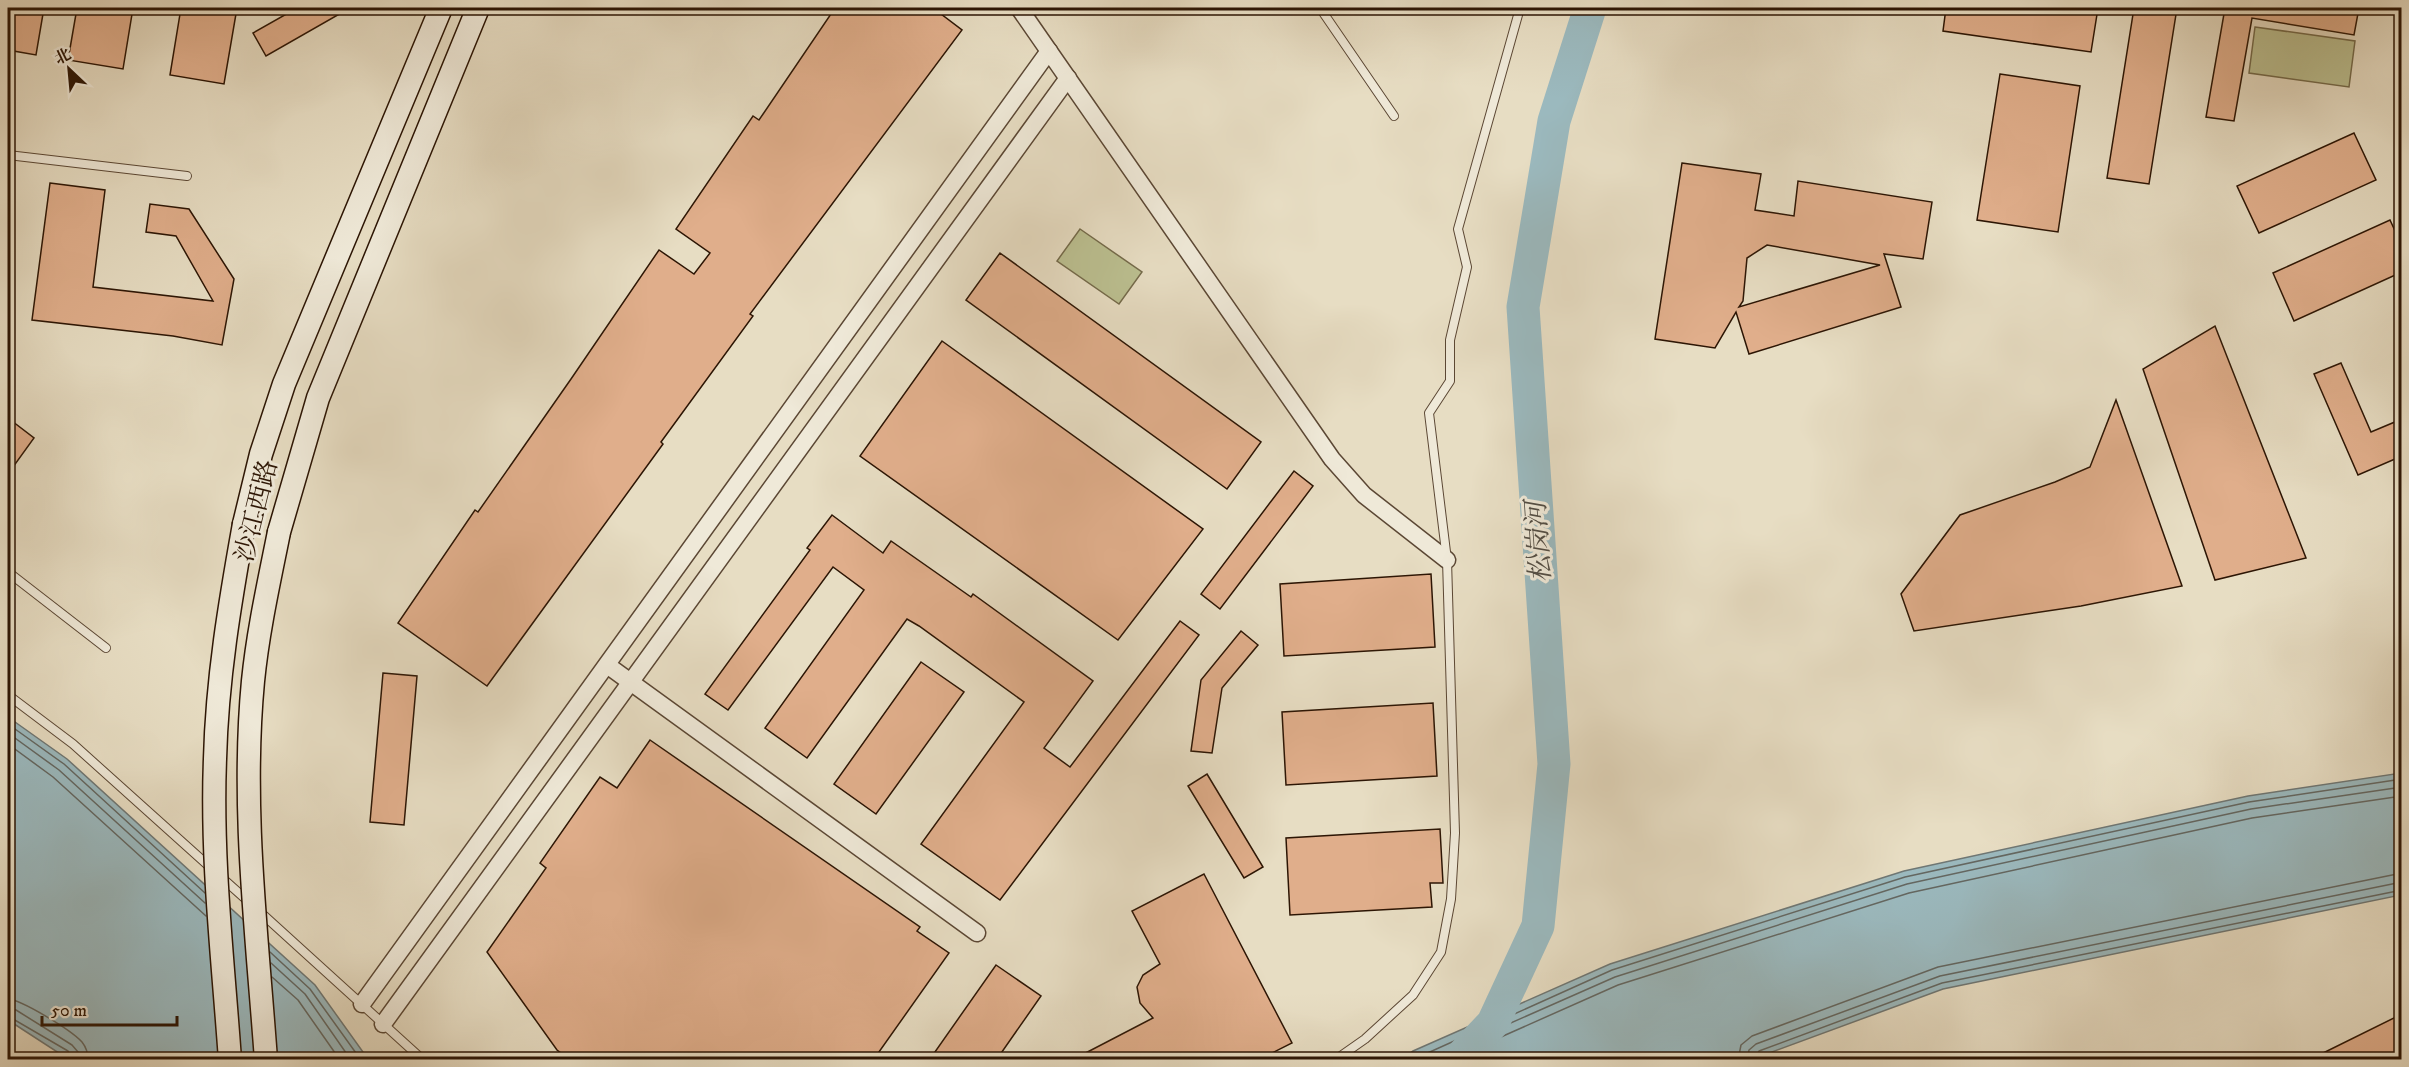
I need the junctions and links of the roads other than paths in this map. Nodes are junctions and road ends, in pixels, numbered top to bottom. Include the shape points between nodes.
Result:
1 (441, 8) edge
2 (478, 8) edge
3 (1019, 8) edge
4 (1320, 8) edge
5 (1520, 8) edge
6 (1049, 51) junction
7 (1068, 78) junction
8 (1394, 116) dead end
9 (8, 155) edge
10 (187, 176) dead end
11 (1447, 560) junction
12 (8, 572) edge
13 (106, 648) dead end
14 (607, 665) junction
15 (631, 682) junction
16 (8, 695) edge
17 (977, 933) dead end
18 (362, 1004) junction
19 (383, 1024) junction
20 (230, 1059) edge
21 (266, 1059) edge
22 (423, 1059) edge
23 (1335, 1059) edge

1 - 20 street, 沙江西路, bridge via 284,384 244,524 219,680 214,760 215,841
2 - 21 street, 沙江西路, bridge via 318,398 279,532 253,682 249,759 250,838
3 - 6 street
4 - 8 lane
5 - 11 lane via 1458,229 1467,267 1450,340 1449,381 1429,413
6 - 7 street
6 - 14 street
7 - 11 street via 1332,459 1364,495
7 - 15 street
9 - 10 lane
11 - 23 lane via 1455,833 1451,899 1441,952 1413,995 1365,1039
12 - 13 lane
14 - 15 street
14 - 18 street
15 - 17 street
15 - 19 street
16 - 18 lane via 74,744
18 - 19 lane
19 - 22 lane

